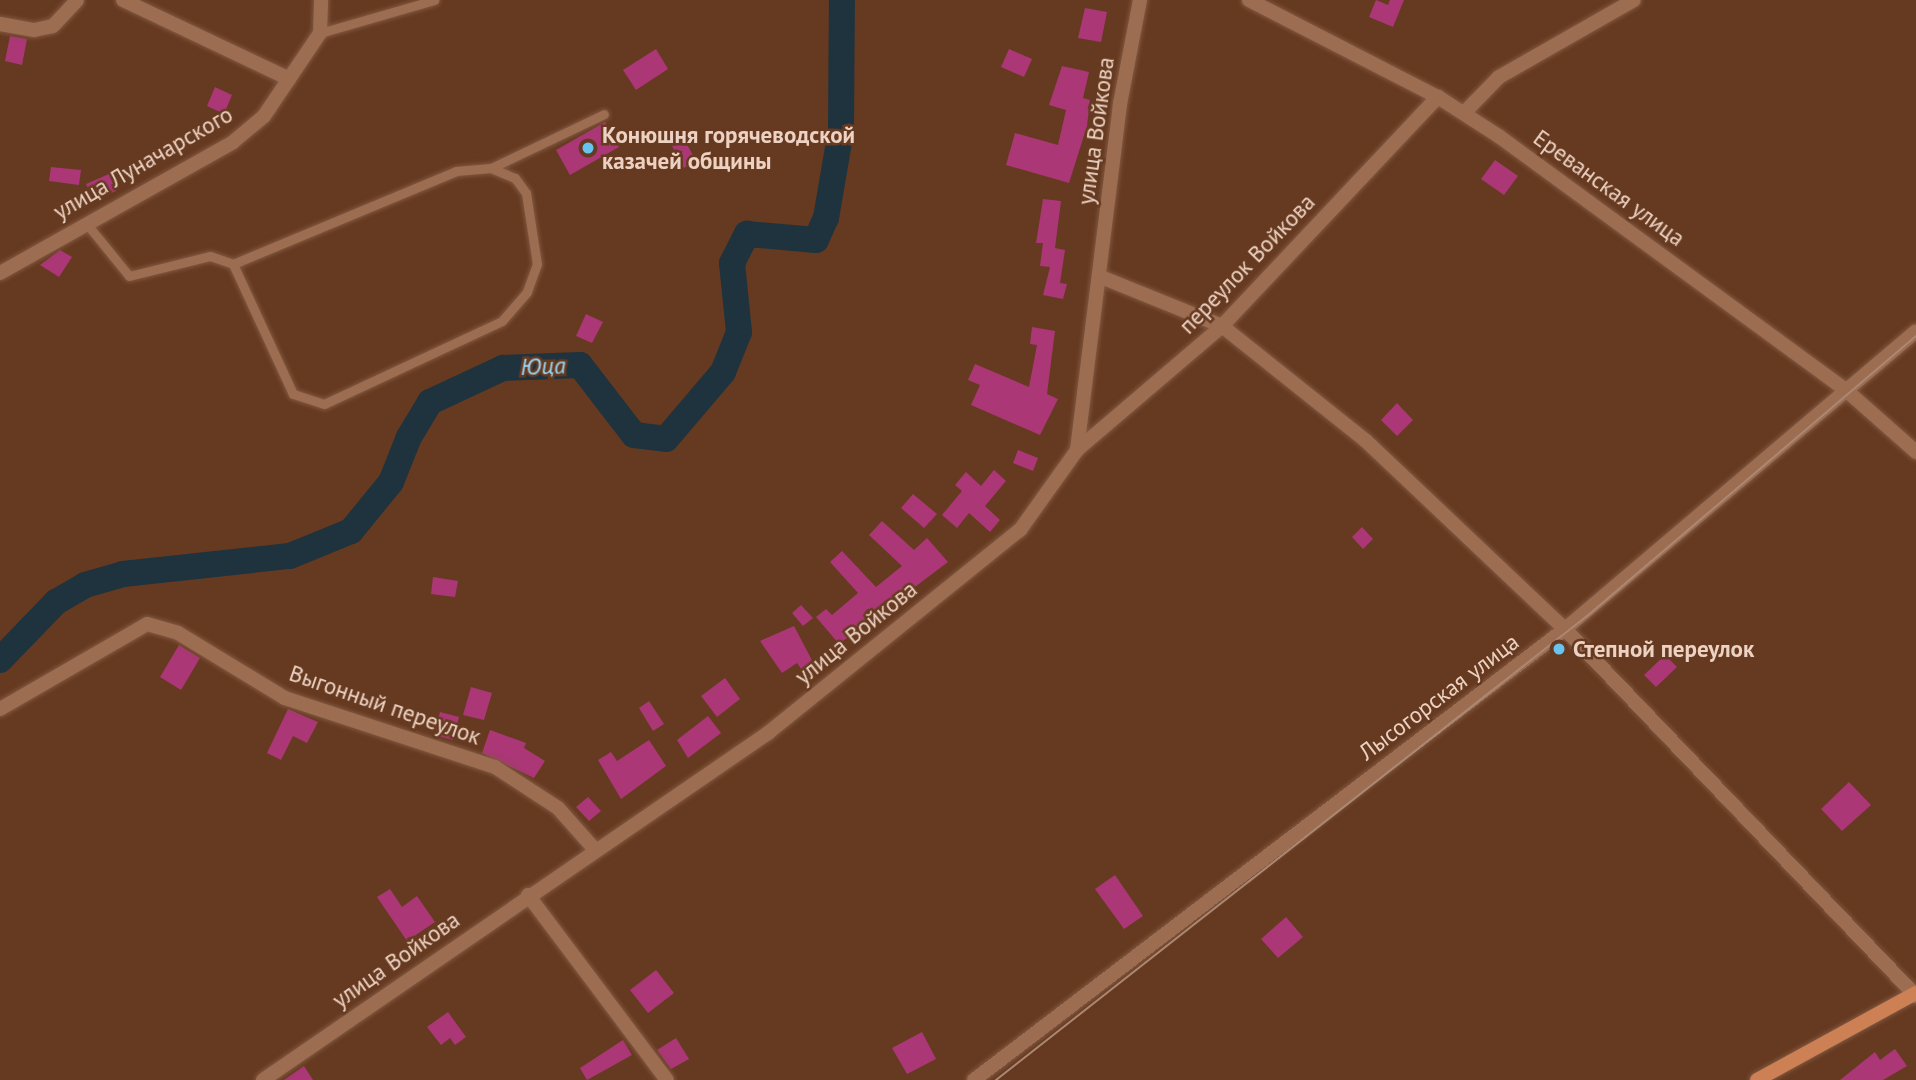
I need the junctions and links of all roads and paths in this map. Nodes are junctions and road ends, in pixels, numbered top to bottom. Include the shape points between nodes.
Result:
1 (77, 0) edge
2 (123, 0) edge
3 (321, 0) edge
4 (434, 0) edge
5 (1140, 0) edge
6 (1249, 0) edge
7 (1634, 0) edge
8 (0, 24) edge
9 (320, 33) junction
10 (289, 79) junction
11 (1438, 97) junction
12 (1464, 113) junction
13 (604, 114) dead end
14 (491, 169) junction
15 (86, 223) junction
16 (233, 264) junction
17 (0, 272) edge
18 (1101, 277) junction
19 (1222, 326) junction
20 (1916, 331) edge
21 (1847, 392) junction
22 (1077, 450) junction
23 (1916, 452) edge
24 (1565, 629) junction
25 (0, 709) edge
26 (596, 851) junction
27 (528, 895) junction
28 (1915, 995) edge
29 (263, 1080) edge
30 (667, 1080) edge
31 (974, 1080) edge
32 (1757, 1080) edge

1 - 8 street via 53,26 34,30
2 - 10 street
3 - 9 street
4 - 9 lane
5 - 18 street, улица Войкова via 1120,104
6 - 11 street, Ереванская улица
7 - 12 street via 1499,78
9 - 10 street, улица Луначарского
10 - 15 street, улица Луначарского via 264,116 233,142 98,221
11 - 12 street, Ереванская улица
11 - 19 street, переулок Войкова
12 - 21 street, Ереванская улица
13 - 14 lane
14 - 16 lane via 456,171
14 - 16 lane via 515,178 526,193 537,264 527,292 502,321 324,404 293,394
15 - 16 lane via 129,276 210,256
15 - 17 street, улица Луначарского
18 - 19 street
18 - 22 street, улица Войкова
19 - 22 street, переулок Войкова
19 - 24 street via 1366,440
20 - 21 street, Лысогорская улица
21 - 23 street, Ереванская улица
21 - 24 street, Лысогорская улица
22 - 26 street, улица Войкова via 1020,530 768,733
24 - 28 street
24 - 31 street, Лысогорская улица
25 - 26 street, Выгонный переулок via 147,624 178,633 285,698 495,767 558,808
26 - 27 street, улица Войкова
27 - 29 street, улица Войкова
27 - 30 street
28 - 32 main road

